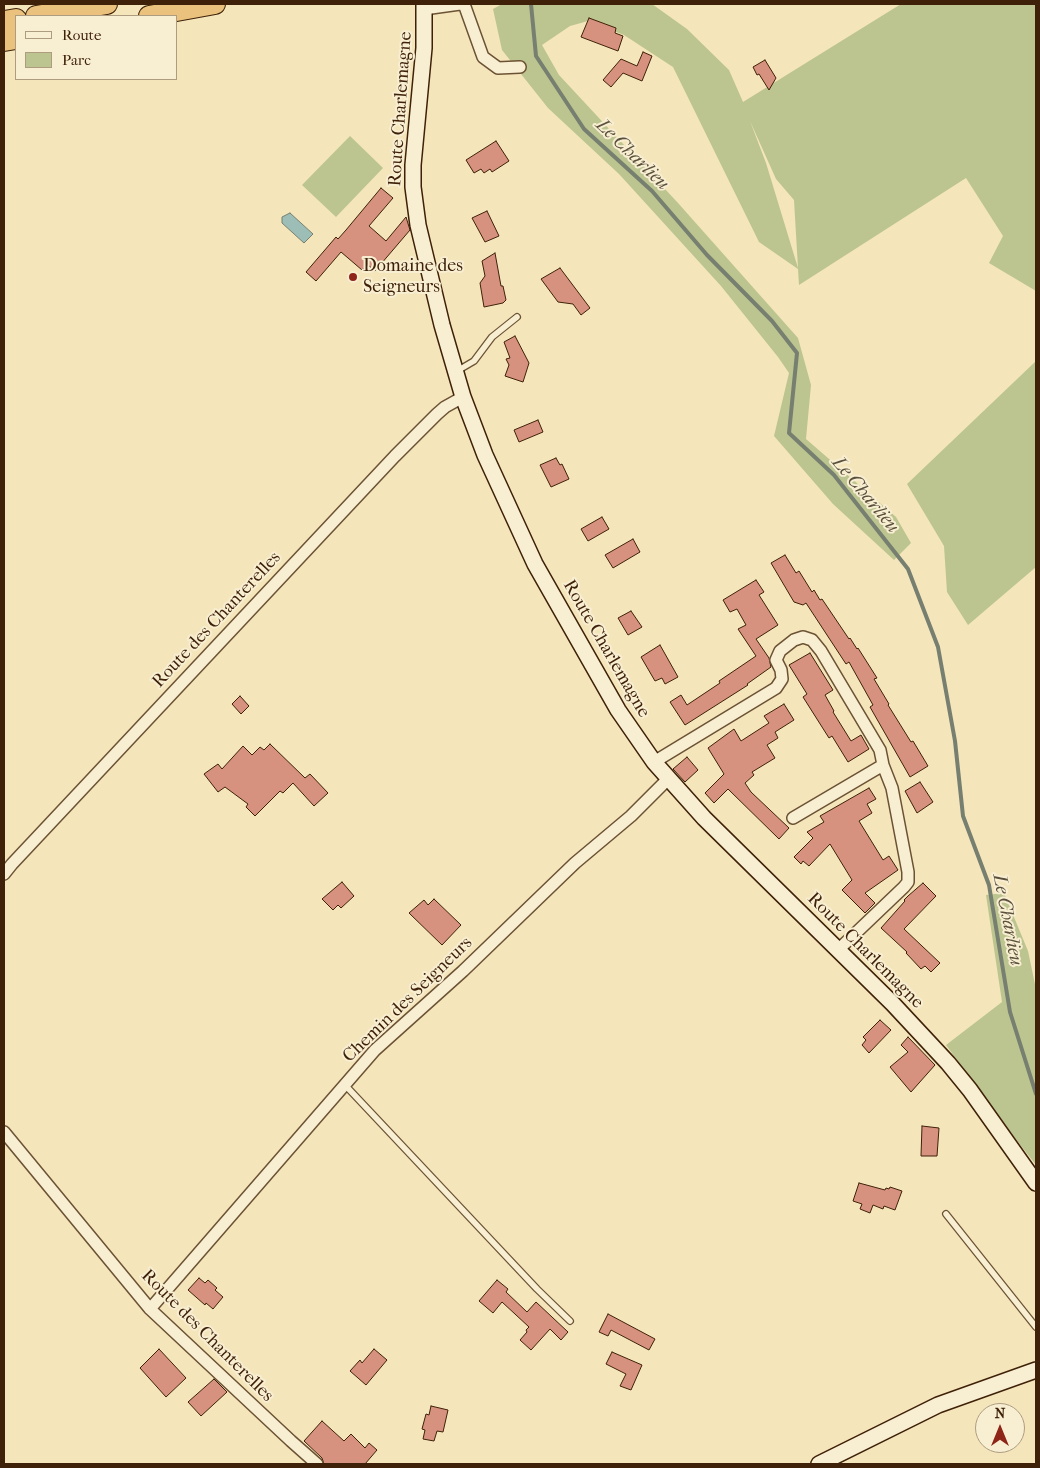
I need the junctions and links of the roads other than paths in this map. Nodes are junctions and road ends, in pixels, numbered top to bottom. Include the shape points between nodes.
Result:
1 (108, 4) edge
2 (215, 4) edge
3 (460, 4) edge
4 (464, 4) edge
5 (424, 6) edge
6 (42, 15) edge
7 (154, 15) edge
8 (520, 67) dead end
9 (517, 317) dead end
10 (455, 372) junction
11 (463, 397) junction
12 (654, 762) junction
13 (883, 765) junction
14 (668, 779) junction
15 (793, 818) dead end
16 (8, 860) edge
17 (4, 874) edge
18 (838, 950) junction
19 (345, 1085) junction
20 (4, 1132) edge
21 (1036, 1183) edge
22 (946, 1214) dead end
23 (150, 1309) junction
24 (570, 1321) dead end
25 (1036, 1327) edge
26 (1036, 1370) edge
27 (317, 1464) edge
28 (819, 1464) edge

1 - 6 highway
2 - 7 highway
3 - 5 street
4 - 8 street via 483,57 498,68
5 - 10 main road, Route Charlemagne via 424,48 413,187 426,259
9 - 10 lane via 492,337 474,360
10 - 11 main road, Route Charlemagne
11 - 12 main road, Route Charlemagne via 485,455 535,564 618,710
11 - 16 street, Route des Chanterelles via 437,414
12 - 13 street via 776,688 782,679 776,660 780,651 803,637 812,640 821,651 880,750
12 - 14 main road, Route Charlemagne
13 - 15 street
13 - 18 street via 892,788 908,882
14 - 18 main road, Route Charlemagne
14 - 19 street, Chemin des Seigneurs via 375,1050
16 - 17 street, Route des Chanterelles
18 - 21 main road, Route Charlemagne via 948,1063
19 - 23 street, Chemin des Seigneurs
19 - 24 lane
20 - 23 street, Route des Chanterelles
22 - 25 lane
23 - 27 street, Route des Chanterelles
26 - 28 main road via 938,1405

